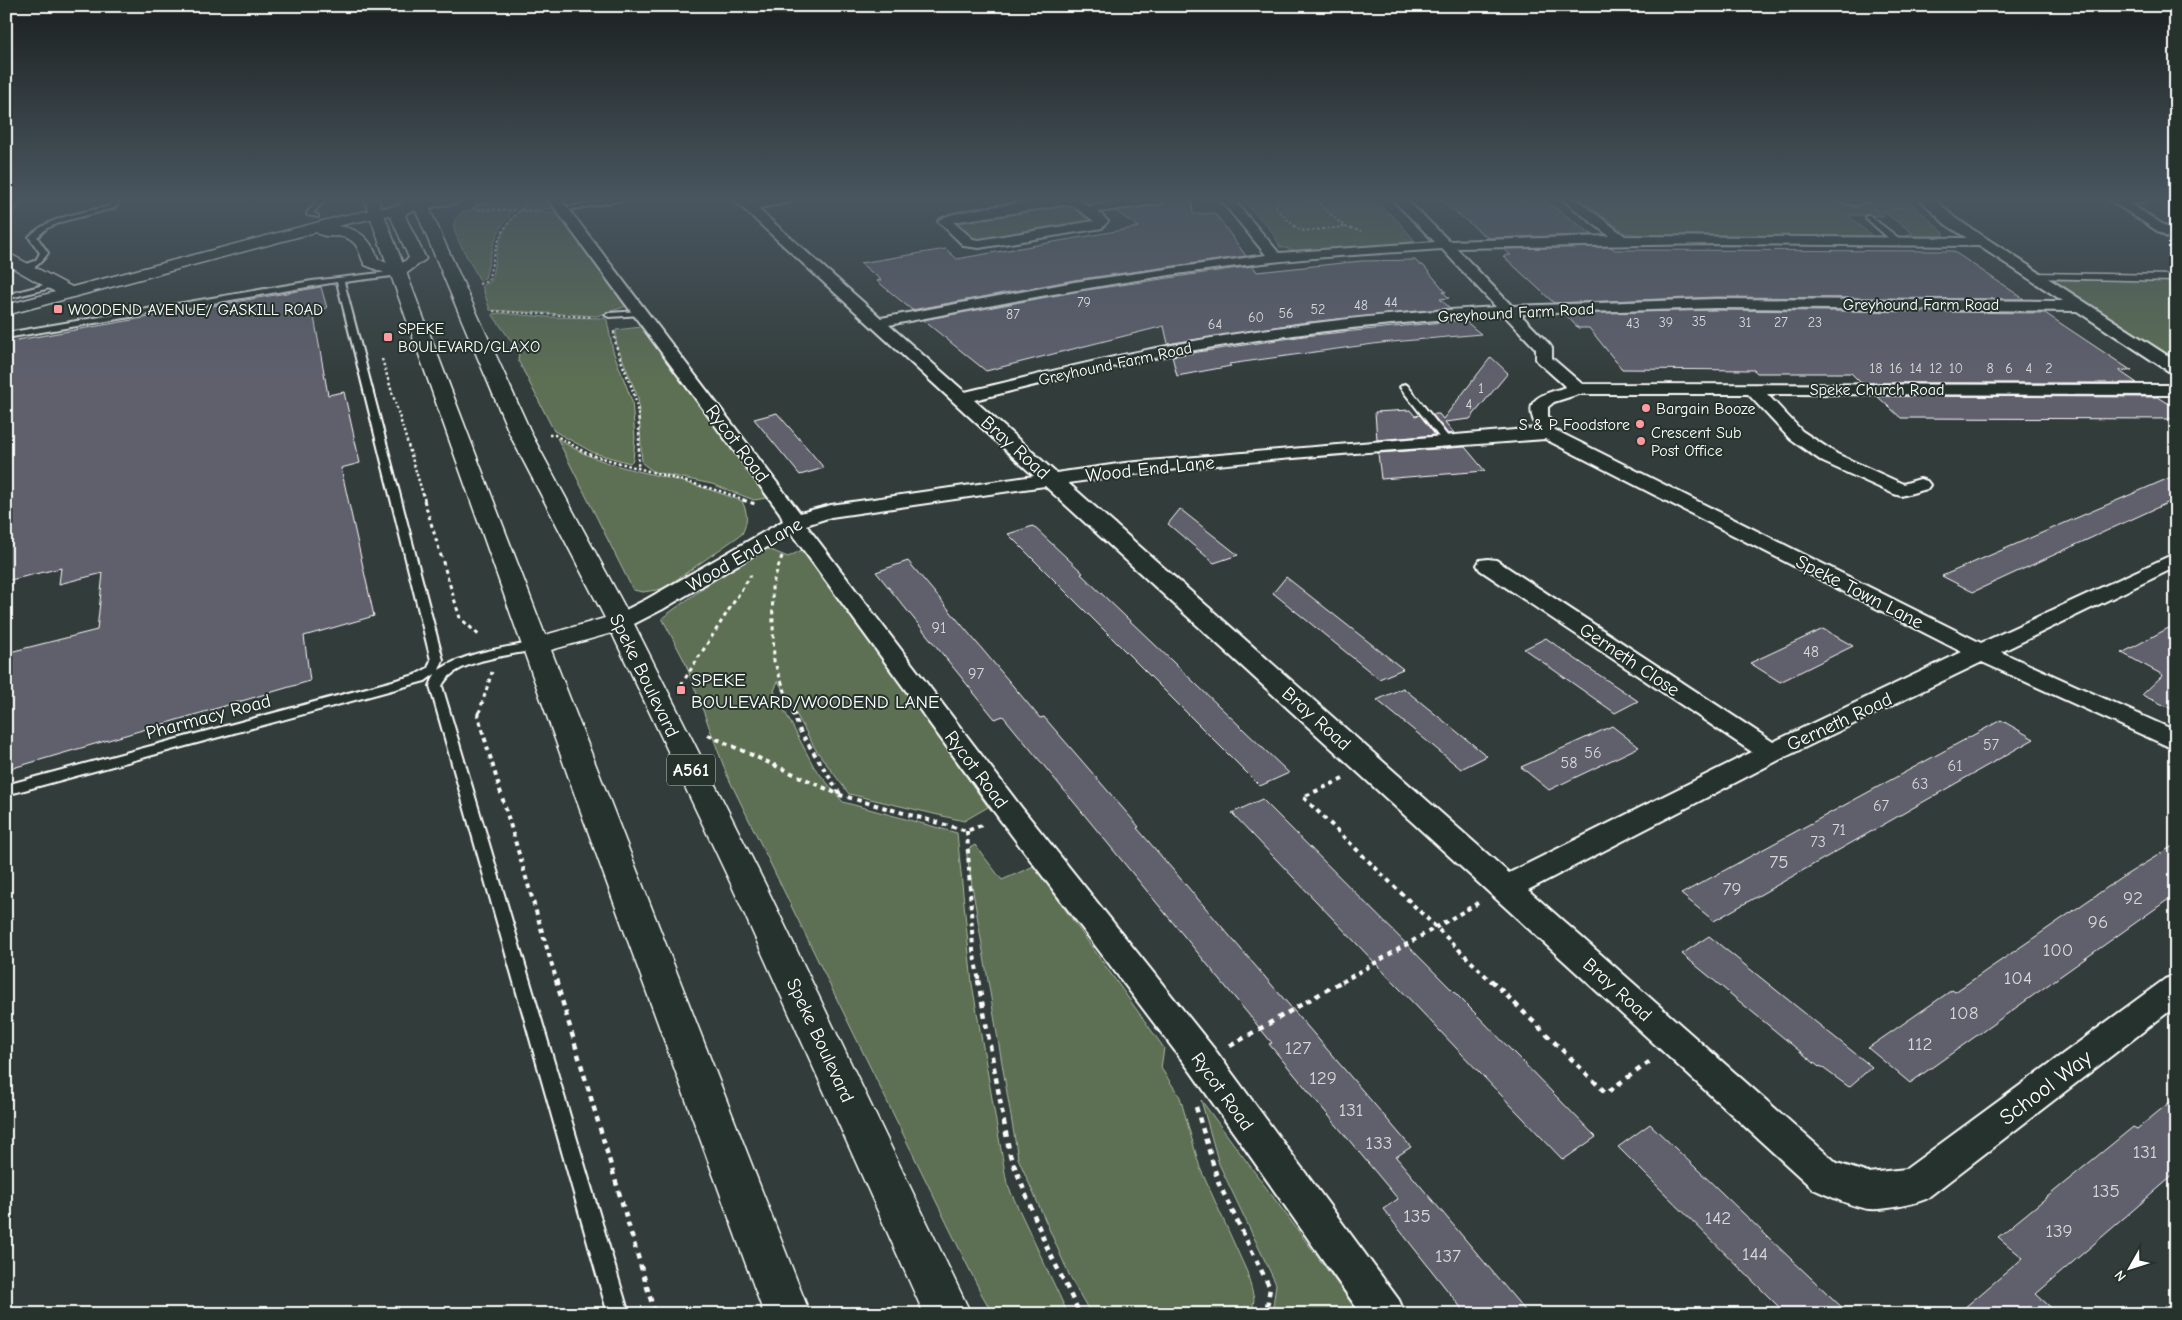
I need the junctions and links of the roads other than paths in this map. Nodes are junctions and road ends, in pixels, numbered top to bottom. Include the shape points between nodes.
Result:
1 (39, 261) edge
2 (181, 261) edge
3 (192, 261) edge
4 (371, 261) edge
5 (393, 261) edge
6 (416, 261) edge
7 (435, 261) edge
8 (601, 261) edge
9 (807, 261) edge
10 (1254, 261) edge
11 (1462, 261) edge
12 (2010, 261) edge
13 (12, 262) edge
14 (397, 273) junction
15 (2034, 276) junction
16 (126, 278) junction
17 (2176, 278) edge
18 (340, 281) junction
19 (55, 284) junction
20 (70, 293) junction
21 (6, 297) edge
22 (2078, 306) junction
23 (6, 310) edge
24 (1509, 310) junction
25 (640, 313) junction
26 (609, 315) road end
27 (877, 323) junction
28 (6, 336) edge
29 (2176, 368) edge
30 (1404, 387) dead end
31 (1578, 389) junction
32 (1753, 390) junction
33 (2176, 390) edge
34 (961, 398) junction
35 (1548, 433) junction
36 (1446, 440) junction
37 (1053, 480) junction
38 (1920, 485) dead end
39 (792, 518) junction
40 (2176, 559) edge
41 (1488, 565) dead end
42 (620, 622) junction
43 (536, 646) junction
44 (1982, 652) junction
45 (2176, 741) edge
46 (1772, 753) junction
47 (6, 790) edge
48 (1505, 888) junction
49 (2176, 988) edge
50 (1913, 1186) joint
51 (618, 1314) edge
52 (787, 1314) edge
53 (948, 1314) edge
54 (1385, 1314) edge

1 - 13 lane
2 - 16 main road
3 - 16 main road
4 - 14 main road
5 - 14 main road
6 - 14 main road
7 - 42 main road, Speke Boulevard / A561 via 522,437
8 - 25 street, Rycot Road
9 - 27 street, Bray Road
10 - 27 street via 1084,284
11 - 24 street
12 - 15 street
13 - 19 main road
14 - 18 lane
14 - 43 main road
15 - 17 street
15 - 22 street
16 - 20 main road
18 - 28 lane via 312,283
18 - 47 lane, Pharmacy Road via 437,660 433,670 420,678
19 - 20 main road
19 - 21 lane
20 - 23 main road
22 - 24 street, Greyhound Farm Road via 1738,304
22 - 29 street
24 - 31 street via 1544,348 1544,359
24 - 34 street, Greyhound Farm Road via 1356,323 1234,339 1125,359
25 - 26 lane
25 - 39 street, Rycot Road
27 - 34 street, Bray Road
30 - 36 lane
31 - 32 street, Speke Church Road
31 - 35 street via 1548,398 1540,406 1539,416
32 - 33 street, Speke Church Road
32 - 38 street via 1796,435 1830,458 1902,490
34 - 37 street, Bray Road
35 - 36 street, Wood End Lane
35 - 44 street, Speke Town Lane
36 - 37 street, Wood End Lane via 1125,469
37 - 39 street, Wood End Lane
37 - 48 street, Bray Road
39 - 42 street, Wood End Lane via 655,604
39 - 54 street, Rycot Road via 1011,814 1203,1061
40 - 44 street, Gerneth Road
41 - 46 street, Gerneth Close
42 - 43 main road
42 - 53 main road, Speke Boulevard / A561 via 748,884
43 - 51 lane via 498,652 451,669 440,676 436,686
43 - 52 main road
44 - 45 street, Speke Town Lane
44 - 46 street, Gerneth Road
46 - 48 street, Gerneth Road
48 - 50 street, Bray Road via 1826,1177 1868,1191
49 - 50 street, School Way

